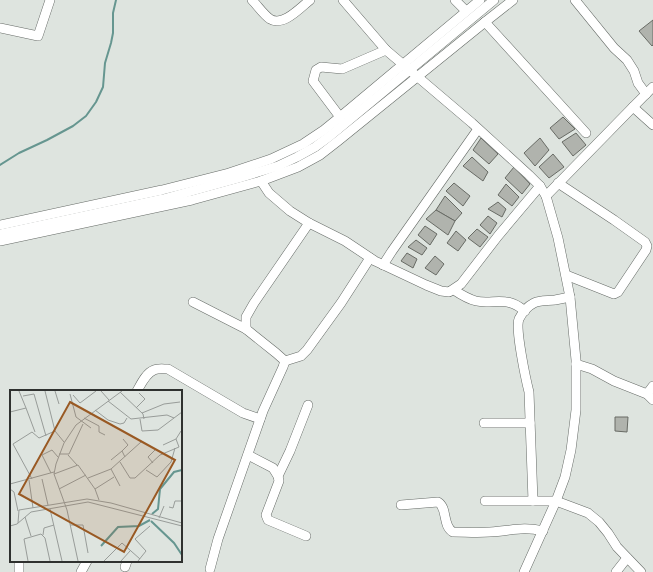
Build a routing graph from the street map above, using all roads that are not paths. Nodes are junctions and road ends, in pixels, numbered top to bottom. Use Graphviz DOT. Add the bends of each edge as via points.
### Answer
graph roads {
  1 [pos="50,0"];
  2 [pos="252,0"];
  3 [pos="310,0"];
  4 [pos="343,0"];
  5 [pos="455,0"];
  6 [pos="480,0"];
  7 [pos="494,0"];
  8 [pos="513,0"];
  9 [pos="575,0"];
  10 [pos="466,11"];
  11 [pos="485,22"];
  12 [pos="0,28"];
  13 [pos="386,50"];
  14 [pos="406,67"];
  15 [pos="418,76"];
  16 [pos="650,90"];
  17 [pos="633,107"];
  18 [pos="340,117"];
  19 [pos="653,125"];
  20 [pos="478,129"];
  21 [pos="586,133"];
  22 [pos="261,181"];
  23 [pos="558,183"];
  24 [pos="540,186"];
  25 [pos="546,196"];
  26 [pos="309,223"];
  27 [pos="0,225"];
  28 [pos="0,234"];
  29 [pos="0,241"];
  30 [pos="370,258"];
  31 [pos="383,265"];
  32 [pos="566,275"];
  33 [pos="454,290"];
  34 [pos="570,297"];
  35 [pos="194,302"];
  36 [pos="525,311"];
  37 [pos="246,329"];
  38 [pos="284,361"];
  39 [pos="576,364"];
  40 [pos="653,386"];
  41 [pos="138,390"];
  42 [pos="650,397"];
  43 [pos="308,405"];
  44 [pos="260,419"];
  45 [pos="484,423"];
  46 [pos="530,423"];
  47 [pos="248,455"];
  48 [pos="278,476"];
  49 [pos="485,501"];
  50 [pos="533,501"];
  51 [pos="556,501"];
  52 [pos="401,506"];
  53 [pos="543,531"];
  54 [pos="306,536"];
  55 [pos="627,558"];
  56 [pos="86,562"];
  57 [pos="210,569"];
  58 [pos="81,572"];
  59 [pos="524,572"];
  60 [pos="616,572"];
  61 [pos="641,572"];
  1 -- 12 [label="street" via="38,36"];
  2 -- 3 [label="street" via="270,19 281,21"];
  4 -- 13 [label="street"];
  5 -- 10 [label="street"];
  6 -- 10 [label="street"];
  7 -- 14 [label="street"];
  8 -- 11 [label="street"];
  9 -- 16 [label="street" via="627,60 638,83"];
  10 -- 14 [label="street"];
  11 -- 15 [label="street"];
  11 -- 21 [label="street"];
  13 -- 14 [label="street"];
  13 -- 18 [label="street" via="342,69 321,67 316,70 313,81"];
  14 -- 15 [label="street"];
  14 -- 18 [label="street"];
  14 -- 28 [label="street" via="389,88 330,136 297,158 278,166 163,199"];
  15 -- 20 [label="street"];
  15 -- 22 [label="street" via="320,155 298,167"];
  16 -- 17 [label="street"];
  17 -- 19 [label="street"];
  17 -- 23 [label="street"];
  18 -- 27 [label="street" via="303,144 271,159 229,173"];
  20 -- 24 [label="street"];
  20 -- 31 [label="street"];
  22 -- 26 [label="street" via="269,193"];
  22 -- 29 [label="street" via="192,200"];
  23 -- 25 [label="street"];
  23 -- 32 [label="street" via="614,220 647,246 618,292 614,294"];
  24 -- 25 [label="street"];
  24 -- 33 [label="street"];
  25 -- 32 [label="street"];
  26 -- 30 [label="street" via="345,241"];
  26 -- 37 [label="street" via="254,303 246,317"];
  30 -- 31 [label="street"];
  30 -- 38 [label="street" via="308,350 301,356"];
  31 -- 33 [label="street" via="441,291"];
  32 -- 34 [label="street"];
  33 -- 36 [label="street" via="476,301 513,303"];
  34 -- 36 [label="street" via="541,301"];
  34 -- 39 [label="street"];
  35 -- 37 [label="street"];
  36 -- 46 [label="street" via="519,320 519,334 529,392"];
  37 -- 38 [label="street"];
  38 -- 44 [label="street"];
  39 -- 42 [label="street"];
  39 -- 51 [label="street" via="576,410 571,450"];
  40 -- 42 [label="street"];
  41 -- 44 [label="street" via="143,380 155,369 168,369 243,414"];
  43 -- 48 [label="street"];
  44 -- 47 [label="street"];
  45 -- 46 [label="street"];
  46 -- 50 [label="street"];
  47 -- 48 [label="street" via="273,468"];
  47 -- 57 [label="street"];
  48 -- 54 [label="street" via="279,481 266,517"];
  49 -- 50 [label="street"];
  50 -- 51 [label="street"];
  51 -- 53 [label="street"];
  51 -- 55 [label="street" via="588,513 599,522"];
  52 -- 53 [label="street" via="438,502 443,507 449,530 453,532 491,532 518,528"];
  53 -- 59 [label="street"];
  55 -- 60 [label="street"];
  55 -- 61 [label="street"];
  56 -- 58 [label="street"];
}
